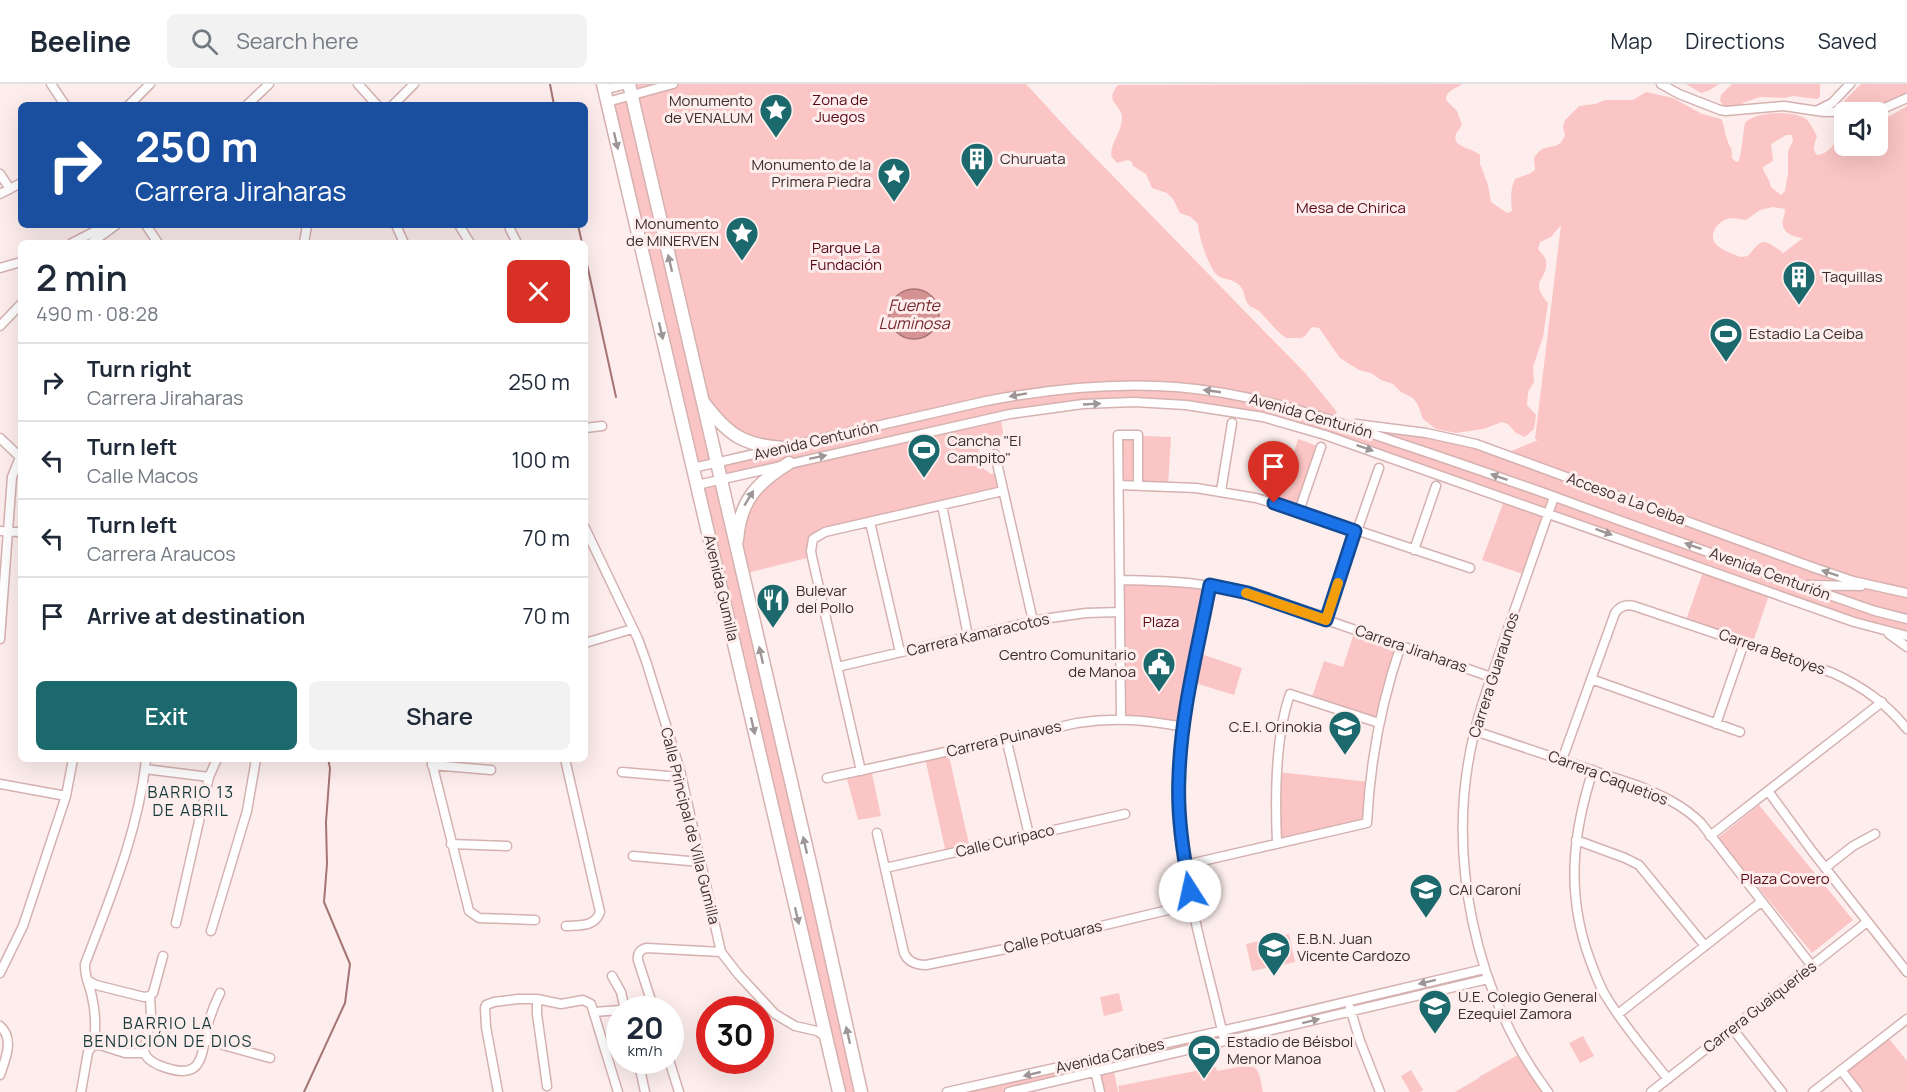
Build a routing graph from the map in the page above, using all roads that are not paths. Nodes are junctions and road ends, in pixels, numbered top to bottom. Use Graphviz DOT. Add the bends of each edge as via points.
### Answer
graph roads {
  1 [pos="51,84"];
  2 [pos="150,84"];
  3 [pos="270,84"];
  4 [pos="358,84"];
  5 [pos="414,84"];
  6 [pos="673,84"];
  7 [pos="1661,84"];
  8 [pos="1850,84"];
  9 [pos="629,88"];
  10 [pos="605,92"];
  11 [pos="1907,98"];
  12 [pos="63,102"];
  13 [pos="132,102"];
  14 [pos="250,102"];
  15 [pos="374,102"];
  16 [pos="396,102"];
  17 [pos="1818,110"];
  18 [pos="0,174"];
  19 [pos="18,185"];
  20 [pos="10,189"];
  21 [pos="0,194"];
  22 [pos="101,228"];
  23 [pos="112,228"];
  24 [pos="510,229"];
  25 [pos="78,240"];
  26 [pos="95,240"];
  27 [pos="516,240"];
  28 [pos="18,263"];
  29 [pos="0,268"];
  30 [pos="18,307"];
  31 [pos="0,326"];
  32 [pos="702,400"];
  33 [pos="1232,423"];
  34 [pos="1341,423"];
  35 [pos="602,426"];
  36 [pos="588,428"];
  37 [pos="0,438"];
  38 [pos="1321,447"];
  39 [pos="785,448"];
  40 [pos="995,454"];
  41 [pos="18,456"];
  42 [pos="18,463"];
  43 [pos="716,463"];
  44 [pos="789,463"];
  45 [pos="693,468"];
  46 [pos="1379,468"];
  47 [pos="720,480"];
  48 [pos="697,485"];
  49 [pos="1119,485"];
  50 [pos="1138,485"];
  51 [pos="1436,486"];
  52 [pos="1003,491"];
  53 [pos="1221,491"];
  54 [pos="1554,497"];
  55 [pos="942,506"];
  56 [pos="1299,511"];
  57 [pos="1549,513"];
  58 [pos="870,522"];
  59 [pos="1356,531"];
  60 [pos="4,532"];
  61 [pos="588,534"];
  62 [pos="737,550"];
  63 [pos="1414,550"];
  64 [pos="1470,568"];
  65 [pos="1120,580"];
  66 [pos="1800,584"];
  67 [pos="1210,585"];
  68 [pos="1873,586"];
  69 [pos="1907,593"];
  70 [pos="1120,612"];
  71 [pos="1907,619"];
  72 [pos="1326,620"];
  73 [pos="1033,621"];
  74 [pos="632,629"];
  75 [pos="1883,631"];
  76 [pos="968,636"];
  77 [pos="1907,636"];
  78 [pos="0,639"];
  79 [pos="588,642"];
  80 [pos="1744,643"];
  81 [pos="1401,645"];
  82 [pos="1907,647"];
  83 [pos="900,652"];
  84 [pos="837,667"];
  85 [pos="1491,677"];
  86 [pos="1591,679"];
  87 [pos="1882,702"];
  88 [pos="1121,719"];
  89 [pos="1378,723"];
  90 [pos="1716,724"];
  91 [pos="1184,727"];
  92 [pos="1907,729"];
  93 [pos="1475,730"];
  94 [pos="1740,732"];
  95 [pos="1006,738"];
  96 [pos="1562,760"];
  97 [pos="72,762"];
  98 [pos="146,762"];
  99 [pos="216,762"];
  100 [pos="256,762"];
  101 [pos="431,762"];
  102 [pos="566,762"];
  103 [pos="145,769"];
  104 [pos="491,770"];
  105 [pos="1593,770"];
  106 [pos="861,771"];
  107 [pos="622,772"];
  108 [pos="681,776"];
  109 [pos="209,777"];
  110 [pos="827,778"];
  111 [pos="0,784"];
  112 [pos="1768,791"];
  113 [pos="66,796"];
  114 [pos="1125,814"];
  115 [pos="877,833"];
  116 [pos="1875,834"];
  117 [pos="1029,835"];
  118 [pos="1710,836"];
  119 [pos="1576,840"];
  120 [pos="1277,843"];
  121 [pos="451,844"];
  122 [pos="507,846"];
  123 [pos="633,856"];
  124 [pos="700,862"];
  125 [pos="1185,865"];
  126 [pos="885,868"];
  127 [pos="1825,868"];
  128 [pos="1761,902"];
  129 [pos="1192,904"];
  130 [pos="535,920"];
  131 [pos="176,922"];
  132 [pos="1867,922"];
  133 [pos="566,926"];
  134 [pos="211,931"];
  135 [pos="1705,946"];
  136 [pos="721,952"];
  137 [pos="163,956"];
  138 [pos="1812,966"];
  139 [pos="1484,969"];
  140 [pos="1907,972"];
  141 [pos="0,973"];
  142 [pos="612,976"];
  143 [pos="1488,979"];
  144 [pos="87,980"];
  145 [pos="220,993"];
  146 [pos="150,996"];
  147 [pos="622,996"];
  148 [pos="650,996"];
  149 [pos="537,999"];
  150 [pos="1349,1001"];
  151 [pos="606,1011"];
  152 [pos="820,1011"];
  153 [pos="1351,1011"];
  154 [pos="594,1012"];
  155 [pos="1618,1014"];
  156 [pos="1907,1018"];
  157 [pos="0,1026"];
  158 [pos="804,1028"];
  159 [pos="1732,1028"];
  160 [pos="1222,1031"];
  161 [pos="826,1037"];
  162 [pos="205,1040"];
  163 [pos="1224,1041"];
  164 [pos="94,1045"];
  165 [pos="144,1053"];
  166 [pos="270,1058"];
  167 [pos="1093,1060"];
  168 [pos="1841,1070"];
  169 [pos="1095,1071"];
  170 [pos="641,1074"];
  171 [pos="674,1074"];
  172 [pos="0,1075"];
  173 [pos="1668,1079"];
  174 [pos="547,1086"];
  175 [pos="81,1092"];
  176 [pos="498,1092"];
  177 [pos="618,1092"];
  178 [pos="645,1092"];
  179 [pos="680,1092"];
  180 [pos="839,1092"];
  181 [pos="861,1092"];
  182 [pos="946,1092"];
  183 [pos="1009,1092"];
  184 [pos="1100,1092"];
  185 [pos="1380,1092"];
  186 [pos="1548,1092"];
  187 [pos="1652,1092"];
  188 [pos="1782,1092"];
  189 [pos="1814,1092"];
  190 [pos="1858,1092"];
  1 -- 12 [label="street"];
  2 -- 13 [label="street"];
  3 -- 14 [label="street"];
  4 -- 15 [label="street"];
  5 -- 16 [label="street"];
  6 -- 9 [label="street"];
  7 -- 17 [label="street" via="1720,110 1784,106"];
  8 -- 17 [label="street" via="1832,103"];
  9 -- 10 [label="street"];
  32 -- 9 [label="main road, Avenida Gumilla, one-way"];
  10 -- 45 [label="main road, Avenida Gumilla, one-way"];
  11 -- 17 [label="street" via="1874,111"];
  18 -- 20 [label="street"];
  19 -- 20 [label="street"];
  20 -- 21 [label="street"];
  22 -- 25 [label="street"];
  23 -- 26 [label="street"];
  24 -- 27 [label="street"];
  28 -- 29 [label="street"];
  30 -- 31 [label="street"];
  32 -- 39 [label="main road" via="736,437 761,446"];
  32 -- 43 [label="main road, Avenida Gumilla"];
  33 -- 53 [label="street"];
  34 -- 39 [label="street, Avenida Centurión, one-way" via="1244,396 1176,387 1118,385 1065,388 986,401"];
  54 -- 34 [label="street, Avenida Centurión, one-way"];
  68 -- 34 [label="street, Acceso a La Ceiba, one-way" via="1476,444"];
  35 -- 36 [label="street"];
  37 -- 41 [label="street"];
  38 -- 56 [label="street"];
  39 -- 43 [label="street, Avenida Centurión"];
  40 -- 52 [label="street"];
  42 -- 60 [label="street" via="12,477"];
  43 -- 45 [label="street, Avenida Centurión"];
  43 -- 47 [label="main road, Avenida Gumilla"];
  44 -- 47 [label="street, Avenida Centurión"];
  44 -- 57 [label="street, Avenida Centurión, one-way" via="1030,410 1083,404 1157,403 1239,412 1288,423"];
  62 -- 44 [label="main road, one-way" via="741,517 750,495"];
  45 -- 48 [label="main road, Avenida Gumilla"];
  46 -- 59 [label="street"];
  47 -- 48 [label="street, Avenida Centurión"];
  47 -- 62 [label="main road, Avenida Gumilla"];
  48 -- 152 [label="main road, Avenida Gumilla, one-way"];
  49 -- 50 [label="street"];
  49 -- 50 [label="street" via="1118,435 1138,435"];
  49 -- 65 [label="street"];
  50 -- 53 [label="street"];
  51 -- 63 [label="street"];
  52 -- 55 [label="street"];
  52 -- 73 [label="street"];
  53 -- 56 [label="street"];
  54 -- 57 [label="street, Carrera Guaraunos"];
  66 -- 54 [label="street, Avenida Centurión, one-way"];
  55 -- 58 [label="street"];
  55 -- 76 [label="street"];
  56 -- 59 [label="street"];
  57 -- 75 [label="street, Avenida Centurión, one-way"];
  57 -- 85 [label="street, Carrera Guaraunos"];
  58 -- 83 [label="street"];
  58 -- 84 [label="street" via="825,532 813,539 812,557"];
  59 -- 63 [label="street"];
  59 -- 72 [label="street"];
  60 -- 78 [label="street"];
  61 -- 74 [label="street, Calle Principal de Villa Gumilla"];
  181 -- 62 [label="main road, Avenida Gumilla, one-way"];
  63 -- 64 [label="street"];
  65 -- 67 [label="street, Carrera Jiraharas"];
  65 -- 70 [label="street"];
  66 -- 68 [label="street"];
  66 -- 71 [label="street, Avenida Centurión"];
  67 -- 72 [label="street, Carrera Jiraharas"];
  67 -- 91 [label="street"];
  68 -- 69 [label="street, Acceso a La Ceiba"];
  70 -- 73 [label="street, Carrera Kamaracotos"];
  70 -- 88 [label="street"];
  72 -- 81 [label="street, Carrera Jiraharas"];
  73 -- 76 [label="street, Carrera Kamaracotos"];
  74 -- 79 [label="street"];
  74 -- 108 [label="street, Calle Principal de Villa Gumilla"];
  75 -- 77 [label="street, Avenida Centurión"];
  75 -- 82 [label="street"];
  76 -- 83 [label="street, Carrera Kamaracotos"];
  80 -- 86 [label="street, Carrera Betoyes" via="1634,606 1622,606 1615,613"];
  80 -- 87 [label="street, Carrera Betoyes" via="1833,673"];
  80 -- 90 [label="street"];
  81 -- 85 [label="street, Carrera Jiraharas"];
  81 -- 89 [label="street"];
  83 -- 84 [label="street, Carrera Kamaracotos"];
  84 -- 106 [label="street"];
  85 -- 93 [label="street, Carrera Guaraunos"];
  86 -- 90 [label="street"];
  86 -- 96 [label="street"];
  87 -- 92 [label="street, Carrera Betoyes"];
  87 -- 112 [label="street"];
  88 -- 91 [label="street, Carrera Puinaves"];
  88 -- 95 [label="street, Carrera Puinaves" via="1077,723"];
  89 -- 120 [label="street" via="1367,822"];
  89 -- 120 [label="street" via="1290,694 1279,761"];
  90 -- 94 [label="street"];
  91 -- 125 [label="street" via="1179,792"];
  93 -- 96 [label="street, Carrera Caquetios"];
  93 -- 139 [label="street, Carrera Guaraunos" via="1468,761 1464,855"];
  95 -- 106 [label="street, Carrera Puinaves"];
  95 -- 117 [label="street"];
  96 -- 105 [label="street, Carrera Caquetios"];
  97 -- 113 [label="street"];
  98 -- 103 [label="street"];
  99 -- 109 [label="street"];
  100 -- 134 [label="street" via="248,811"];
  101 -- 104 [label="street"];
  101 -- 121 [label="street"];
  102 -- 133 [label="street" via="600,912 593,922"];
  103 -- 109 [label="street"];
  103 -- 144 [label="street" via="120,869 85,964"];
  105 -- 118 [label="street, Carrera Caquetios" via="1675,803 1695,817"];
  105 -- 119 [label="street"];
  106 -- 110 [label="street, Carrera Puinaves"];
  107 -- 108 [label="street"];
  108 -- 124 [label="street, Calle Principal de Villa Gumilla"];
  109 -- 131 [label="street"];
  111 -- 113 [label="street"];
  112 -- 118 [label="street"];
  112 -- 127 [label="street"];
  113 -- 141 [label="street" via="23,926"];
  114 -- 117 [label="street, Calle Curipaco"];
  115 -- 126 [label="street"];
  116 -- 127 [label="street"];
  117 -- 126 [label="street, Calle Curipaco"];
  118 -- 128 [label="street, Carrera Caquetios"];
  119 -- 135 [label="street" via="1639,865"];
  119 -- 155 [label="street" via="1575,906 1580,931 1598,982"];
  120 -- 125 [label="street"];
  121 -- 122 [label="street"];
  121 -- 130 [label="street" via="472,914 479,918"];
  123 -- 124 [label="street"];
  124 -- 136 [label="street, Calle Principal de Villa Gumilla"];
  125 -- 129 [label="street"];
  126 -- 129 [label="street, Calle Potuaras" via="904,953 921,965"];
  127 -- 132 [label="street"];
  128 -- 135 [label="street"];
  128 -- 138 [label="street, Carrera Caquetios"];
  129 -- 160 [label="street"];
  132 -- 138 [label="street, Carrera Guaiqueríes"];
  132 -- 140 [label="street"];
  135 -- 155 [label="street"];
  136 -- 148 [label="street" via="642,950 638,960"];
  136 -- 158 [label="street, Calle Principal de Villa Gumilla" via="776,1014"];
  137 -- 146 [label="street"];
  138 -- 159 [label="street, Carrera Guaiqueríes"];
  139 -- 143 [label="street, Carrera Guaraunos"];
  139 -- 150 [label="street, Avenida Caribes, one-way"];
  142 -- 147 [label="street"];
  143 -- 153 [label="street, Avenida Caribes"];
  143 -- 186 [label="street, Carrera Guaraunos" via="1509,1030"];
  144 -- 146 [label="street"];
  144 -- 164 [label="street" via="96,1020"];
  145 -- 162 [label="street"];
  146 -- 165 [label="street"];
  149 -- 154 [label="street" via="561,1004 586,1000"];
  149 -- 174 [label="street"];
  149 -- 176 [label="street" via="486,1005 486,1027"];
  150 -- 153 [label="street"];
  150 -- 160 [label="street, Avenida Caribes"];
  151 -- 154 [label="street"];
  152 -- 158 [label="street" via="814,1024"];
  152 -- 161 [label="main road, Avenida Gumilla"];
  163 -- 153 [label="street, Avenida Caribes, one-way"];
  153 -- 185 [label="street"];
  154 -- 177 [label="street"];
  155 -- 173 [label="street"];
  156 -- 168 [label="street"];
  157 -- 172 [label="street" via="8,1048"];
  158 -- 161 [label="street, Calle Principal de Villa Gumilla"];
  159 -- 173 [label="street, Carrera Guaiqueríes"];
  159 -- 188 [label="street"];
  160 -- 163 [label="street"];
  160 -- 167 [label="street, Avenida Caribes"];
  161 -- 180 [label="main road, Avenida Gumilla"];
  162 -- 165 [label="street" via="200,1062 189,1069 163,1066"];
  162 -- 166 [label="street"];
  163 -- 169 [label="street, Avenida Caribes"];
  164 -- 165 [label="street"];
  164 -- 175 [label="street" via="88,1052"];
  167 -- 169 [label="street"];
  167 -- 182 [label="street, Avenida Caribes, one-way"];
  168 -- 189 [label="street"];
  168 -- 190 [label="street"];
  169 -- 183 [label="street, Avenida Caribes"];
  169 -- 184 [label="street"];
  170 -- 178 [label="street"];
  171 -- 179 [label="street"];
  173 -- 187 [label="street, Carrera Guaiqueríes"];
}
